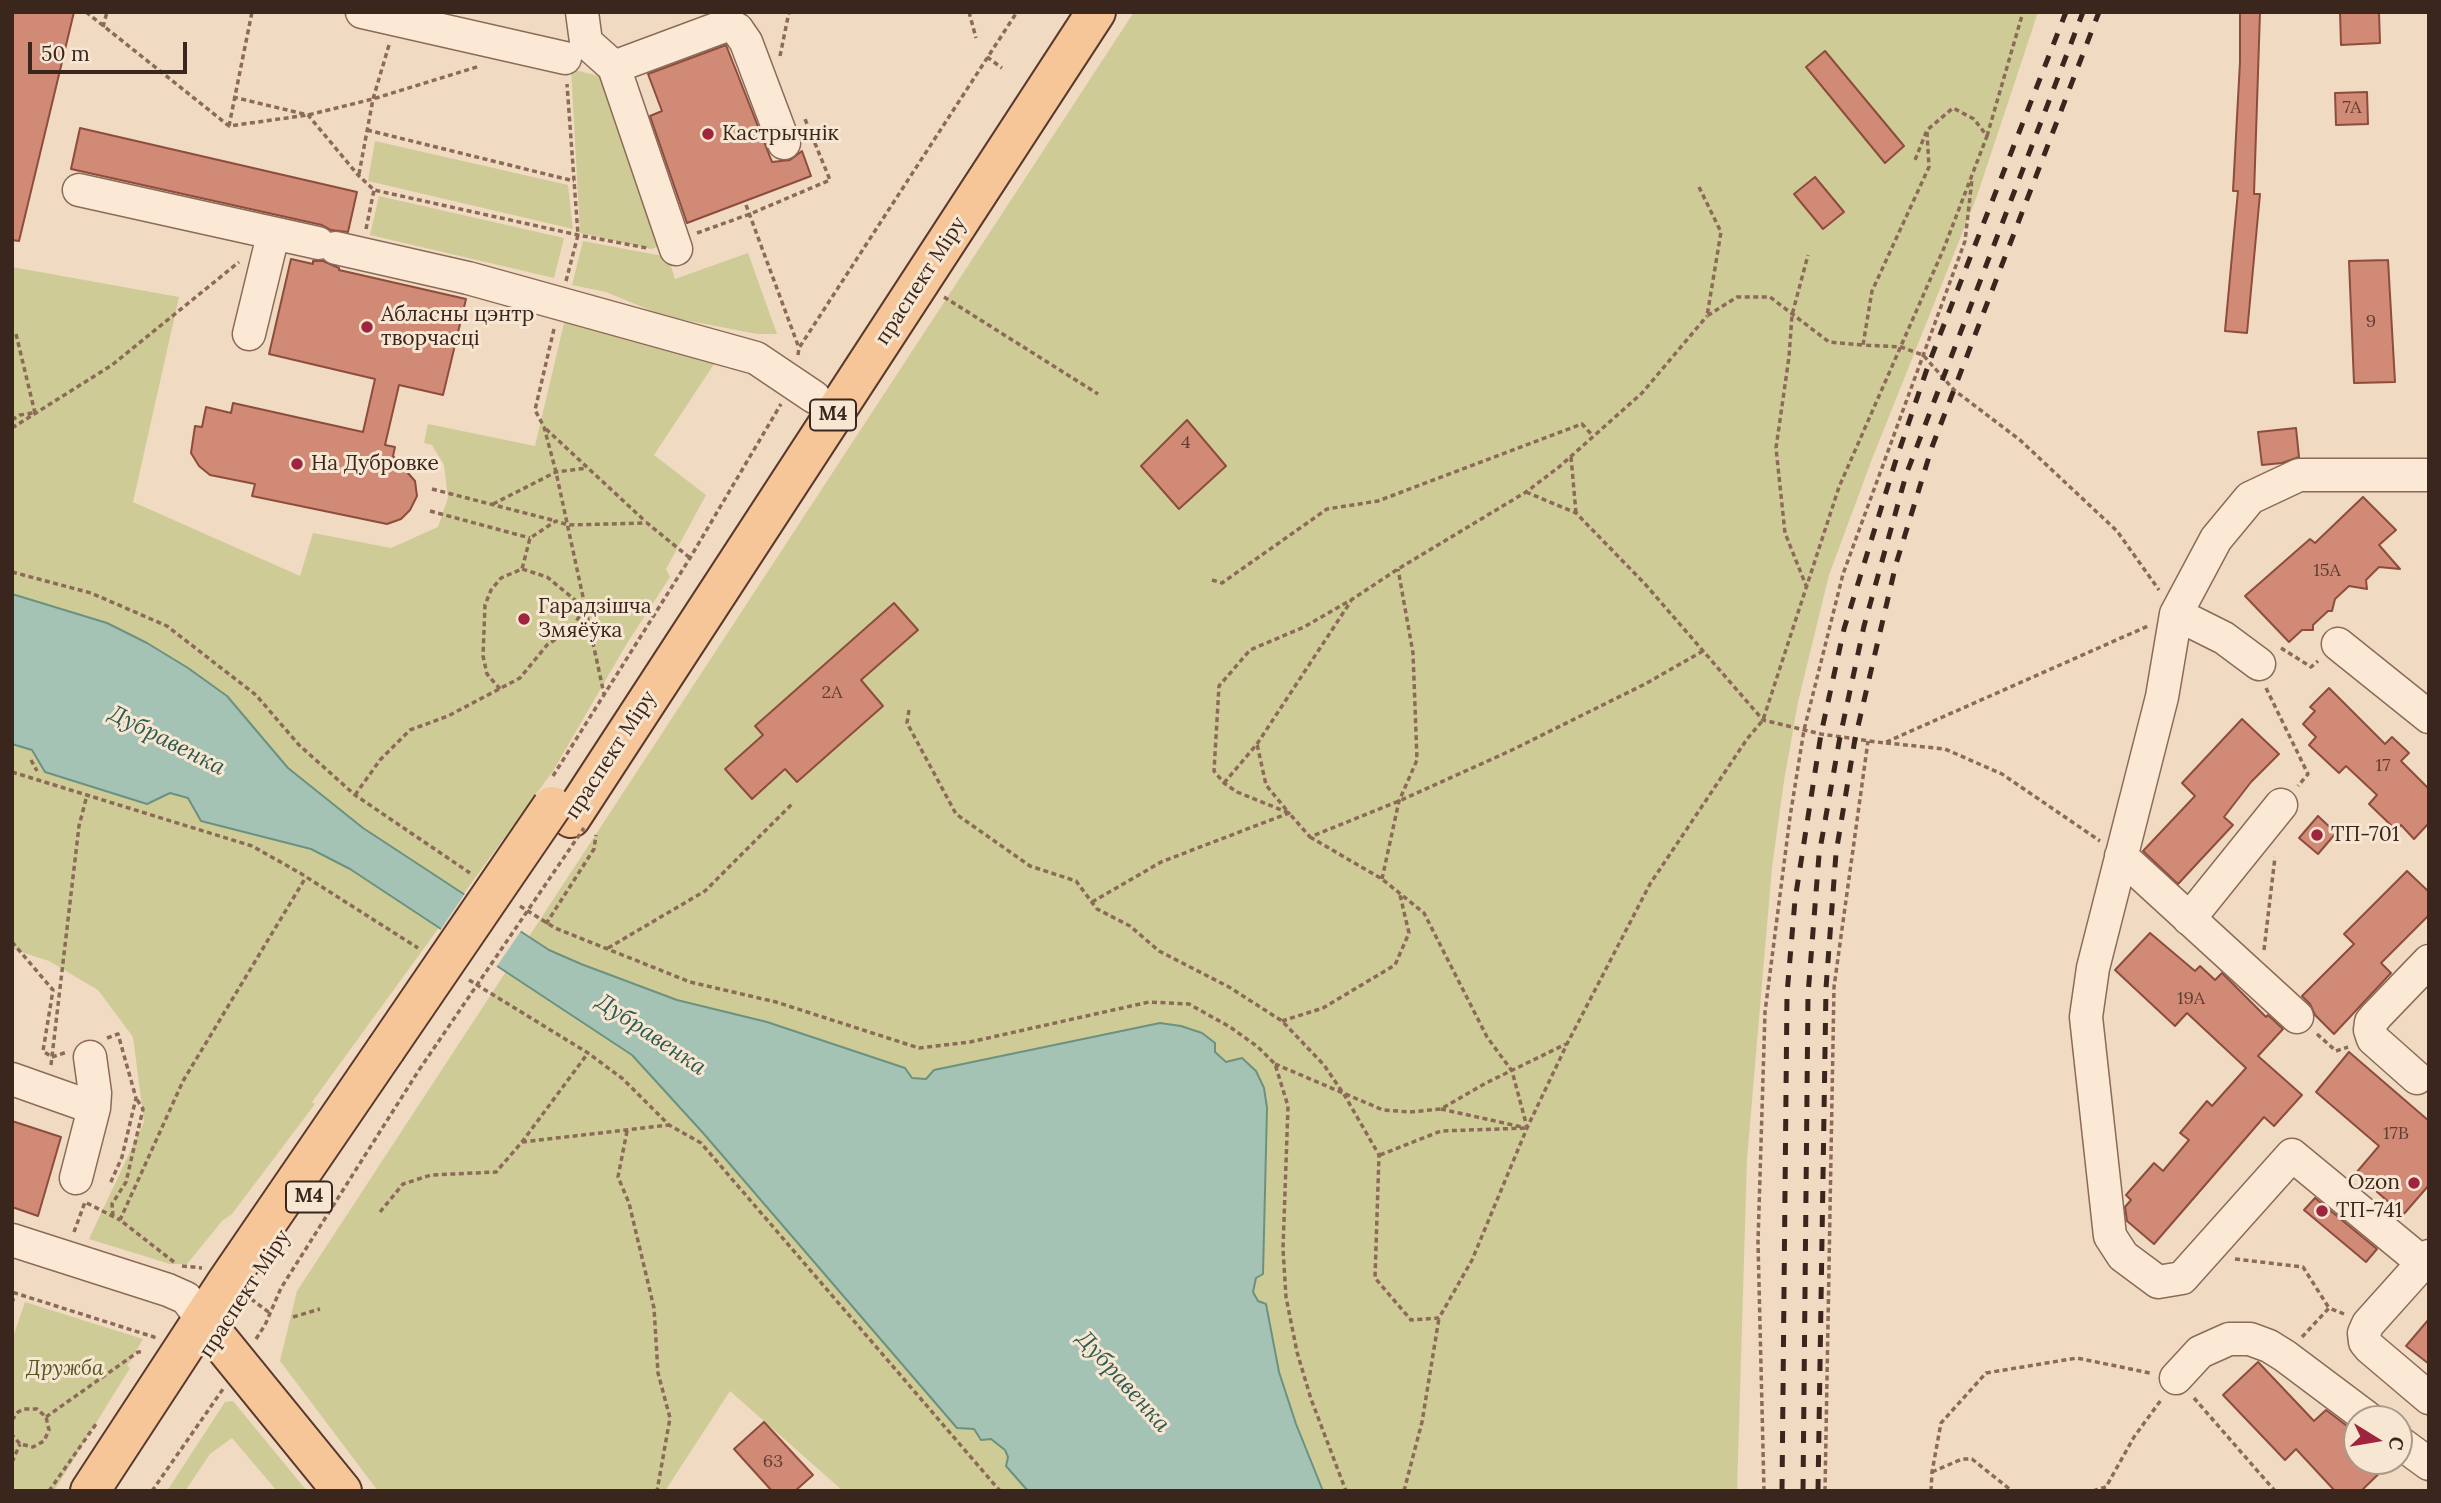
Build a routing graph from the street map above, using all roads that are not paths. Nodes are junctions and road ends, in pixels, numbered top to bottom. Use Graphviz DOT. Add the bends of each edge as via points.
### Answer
graph roads {
  1 [pos="362,12"];
  2 [pos="582,12"];
  3 [pos="1069,12"];
  4 [pos="1096,12"];
  5 [pos="565,58"];
  6 [pos="614,67"];
  7 [pos="784,143"];
  8 [pos="79,190"];
  9 [pos="273,235"];
  10 [pos="676,249"];
  11 [pos="249,334"];
  12 [pos="814,397"];
  13 [pos="2429,475"];
  14 [pos="2176,614"];
  15 [pos="2338,644"];
  16 [pos="2259,664"];
  17 [pos="2429,717"];
  18 [pos="2281,806"];
  19 [pos="569,817"];
  20 [pos="2121,856"];
  21 [pos="2189,919"];
  22 [pos="2429,961"];
  23 [pos="2297,1017"];
  24 [pos="90,1057"];
  25 [pos="2417,1078"];
  26 [pos="12,1079"];
  27 [pos="94,1108"];
  28 [pos="76,1178"];
  29 [pos="12,1240"];
  30 [pos="2426,1259"];
  31 [pos="220,1340"];
  32 [pos="2176,1378"];
  33 [pos="2429,1398"];
  34 [pos="2350,1405"];
  35 [pos="2413,1452"];
  36 [pos="2429,1464"];
  37 [pos="90,1491"];
  38 [pos="115,1491"];
  39 [pos="342,1491"];
  1 -- 5 [label="street"];
  2 -- 6 [label="street" via="586,43"];
  3 -- 12 [label="main road, праспект Міру / М4"];
  4 -- 19 [label="main road, праспект Міру / М4"];
  6 -- 7 [label="street" via="727,25 737,29"];
  6 -- 10 [label="street"];
  8 -- 9 [label="street"];
  9 -- 11 [label="street"];
  9 -- 12 [label="street" via="468,278 756,358"];
  12 -- 19 [label="main road, праспект Міру / М4"];
  13 -- 14 [label="street" via="2298,475 2265,489 2250,498 2216,539"];
  14 -- 16 [label="street" via="2224,638"];
  14 -- 20 [label="street" via="2162,697"];
  15 -- 17 [label="street"];
  18 -- 21 [label="street"];
  19 -- 31 [label="main road, праспект Міру / М4" via="323,1177"];
  20 -- 21 [label="street"];
  20 -- 30 [label="street" via="2093,968 2086,1017 2110,1236 2123,1256 2158,1282 2182,1278 2291,1155"];
  21 -- 23 [label="street"];
  22 -- 25 [label="street" via="2371,1022 2370,1030 2373,1039"];
  24 -- 27 [label="street"];
  26 -- 27 [label="street"];
  27 -- 28 [label="street"];
  29 -- 31 [label="street" via="186,1298"];
  30 -- 33 [label="street" via="2364,1333 2365,1342"];
  31 -- 37 [label="main road, праспект Міру / М4"];
  31 -- 38 [label="main road, праспект Міру / М4"];
  31 -- 39 [label="main road"];
  32 -- 34 [label="street" via="2200,1352 2228,1339 2250,1339 2285,1356"];
  35 -- 36 [label="street"];
}
